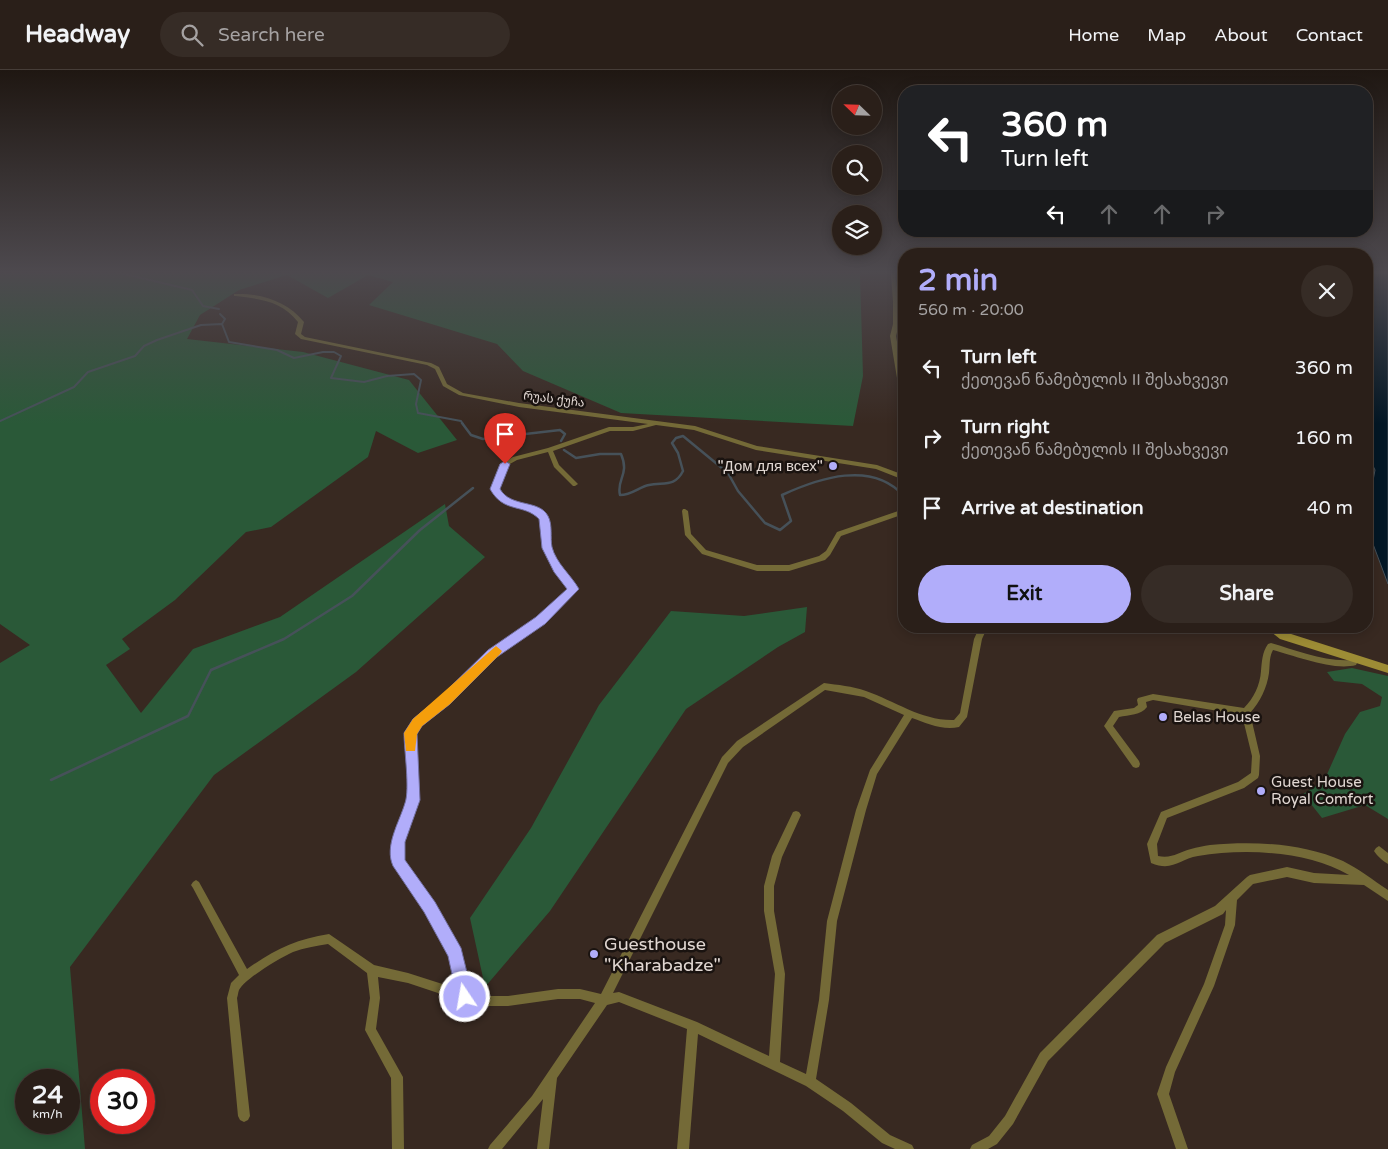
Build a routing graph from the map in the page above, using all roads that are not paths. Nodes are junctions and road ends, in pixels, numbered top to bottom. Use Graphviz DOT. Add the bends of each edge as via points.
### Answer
graph roads {
  1 [pos="301,323"];
  2 [pos="896,323"];
  3 [pos="898,366"];
  4 [pos="654,424"];
  5 [pos="550,450"];
  6 [pos="898,476"];
  7 [pos="575,484"];
  8 [pos="685,511"];
  9 [pos="898,514"];
  10 [pos="981,633"];
  11 [pos="1280,633"];
  12 [pos="1355,659"];
  13 [pos="1388,669"];
  14 [pos="1246,712"];
  15 [pos="910,713"];
  16 [pos="1136,764"];
  17 [pos="796,815"];
  18 [pos="1379,851"];
  19 [pos="1388,859"];
  20 [pos="1364,881"];
  21 [pos="196,885"];
  22 [pos="1388,896"];
  23 [pos="1232,899"];
  24 [pos="372,970"];
  25 [pos="245,976"];
  26 [pos="465,997"];
  27 [pos="604,1000"];
  28 [pos="693,1026"];
  29 [pos="774,1063"];
  30 [pos="552,1076"];
  31 [pos="810,1082"];
  32 [pos="244,1116"];
  33 [pos="398,1149"];
  34 [pos="494,1149"];
  35 [pos="543,1149"];
  36 [pos="683,1149"];
  37 [pos="908,1149"];
  38 [pos="976,1149"];
  39 [pos="1182,1149"];
  1 -- 4 [label="street, რუას ქუჩა" via="298,334 303,338 428,364 437,368 445,385 461,394 519,406"];
  2 -- 3 [label="street" via="893,336"];
  4 -- 5 [label="street" via="603,431"];
  4 -- 6 [label="street, რუას ქუჩა" via="695,428 756,448 877,467"];
  5 -- 7 [label="street" via="556,466"];
  5 -- 26 [label="street" via="505,464 495,489 500,498 537,511 544,518 547,548 574,589 540,620 493,653 445,700 417,722 410,733 413,800 398,842 398,862 456,954"];
  8 -- 9 [label="street" via="688,535 704,552 757,568 789,568 822,558 838,534"];
  10 -- 15 [label="street" via="964,714 956,724 949,726"];
  11 -- 12 [label="main road"];
  12 -- 13 [label="main road"];
  12 -- 14 [label="street" via="1353,662 1332,662 1271,646 1266,652 1265,672 1256,701"];
  14 -- 16 [label="street" via="1153,698 1141,700 1143,707 1117,714 1108,726"];
  14 -- 20 [label="street" via="1256,756 1255,775 1241,785 1164,815 1152,844 1154,860 1168,864 1198,851 1252,847 1285,849 1340,866"];
  15 -- 27 [label="street" via="864,694 824,686 740,744 725,760"];
  15 -- 31 [label="street" via="873,773 861,810 832,921 824,1000"];
  17 -- 29 [label="street" via="777,856 769,886 769,910 780,974"];
  18 -- 19 [label="street"];
  20 -- 22 [label="street"];
  20 -- 23 [label="street" via="1314,878 1287,872 1250,880"];
  21 -- 25 [label="street"];
  23 -- 38 [label="street" via="1219,910 1161,940 1142,958 1044,1058 1009,1120 994,1140"];
  23 -- 39 [label="street" via="1230,925 1209,986 1170,1071 1163,1094"];
  24 -- 25 [label="street" via="329,938 303,942 276,953"];
  24 -- 26 [label="street"];
  24 -- 33 [label="street" via="376,998 370,1030 397,1077"];
  25 -- 32 [label="street" via="235,987 232,998"];
  26 -- 27 [label="street" via="508,1001 580,994"];
  27 -- 28 [label="street" via="619,996"];
  27 -- 30 [label="street"];
  28 -- 29 [label="street"];
  28 -- 36 [label="street"];
  29 -- 31 [label="street"];
  30 -- 34 [label="street"];
  30 -- 35 [label="street"];
  31 -- 37 [label="street" via="886,1139"];
}
